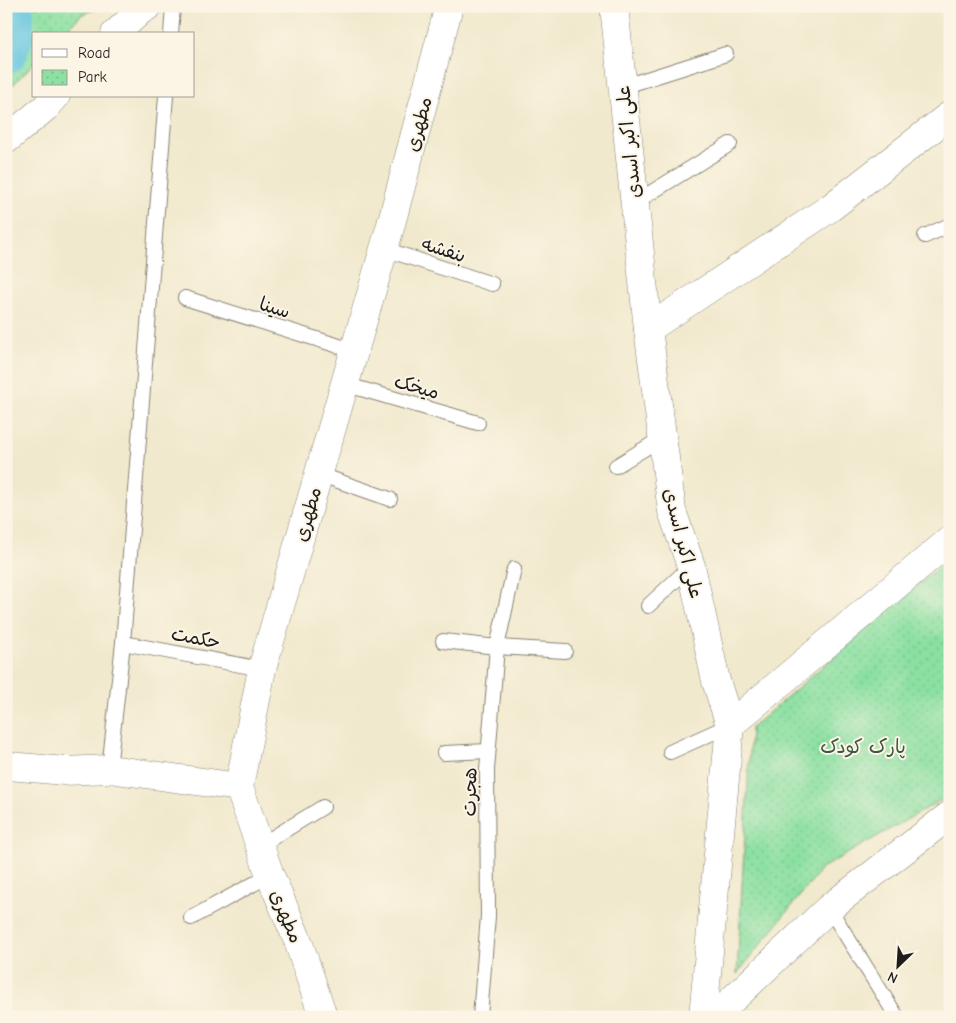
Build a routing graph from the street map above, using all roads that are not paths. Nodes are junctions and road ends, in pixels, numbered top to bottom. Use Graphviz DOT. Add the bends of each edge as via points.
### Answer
graph roads {
  1 [pos="148,6"];
  2 [pos="173,6"];
  3 [pos="449,6"];
  4 [pos="614,6"];
  5 [pos="118,32"];
  6 [pos="171,32"];
  7 [pos="726,54"];
  8 [pos="622,88"];
  9 [pos="54,98"];
  10 [pos="166,98"];
  11 [pos="950,116"];
  12 [pos="6,140"];
  13 [pos="730,144"];
  14 [pos="634,203"];
  15 [pos="950,226"];
  16 [pos="925,236"];
  17 [pos="384,249"];
  18 [pos="492,284"];
  19 [pos="185,298"];
  20 [pos="648,329"];
  21 [pos="355,350"];
  22 [pos="344,384"];
  23 [pos="478,423"];
  24 [pos="662,438"];
  25 [pos="616,466"];
  26 [pos="318,474"];
  27 [pos="390,499"];
  28 [pos="950,540"];
  29 [pos="691,566"];
  30 [pos="514,570"];
  31 [pos="648,606"];
  32 [pos="443,641"];
  33 [pos="123,643"];
  34 [pos="497,647"];
  35 [pos="565,651"];
  36 [pos="262,669"];
  37 [pos="730,725"];
  38 [pos="488,751"];
  39 [pos="670,752"];
  40 [pos="444,753"];
  41 [pos="7,766"];
  42 [pos="108,769"];
  43 [pos="239,787"];
  44 [pos="323,808"];
  45 [pos="950,815"];
  46 [pos="259,846"];
  47 [pos="270,875"];
  48 [pos="829,908"];
  49 [pos="191,918"];
  50 [pos="324,1016"];
  51 [pos="480,1017"];
  52 [pos="703,1017"];
  53 [pos="714,1017"];
  54 [pos="897,1017"];
  1 -- 5 [label="street"];
  2 -- 6 [label="lane"];
  3 -- 17 [label="street, مطهری"];
  4 -- 8 [label="street, علی اکبر اسدی"];
  7 -- 8 [label="lane"];
  8 -- 14 [label="street, علی اکبر اسدی"];
  9 -- 12 [label="street"];
  10 -- 33 [label="lane"];
  11 -- 20 [label="street" via="830,208"];
  13 -- 14 [label="lane"];
  14 -- 20 [label="street, علی اکبر اسدی"];
  15 -- 16 [label="lane"];
  17 -- 18 [label="lane, بنفشه"];
  17 -- 21 [label="street, مطهری"];
  19 -- 21 [label="lane, سینا"];
  20 -- 24 [label="street, علی اکبر اسدی"];
  21 -- 22 [label="street, مطهری"];
  22 -- 23 [label="lane, میخک"];
  22 -- 26 [label="street, مطهری"];
  24 -- 25 [label="lane"];
  24 -- 29 [label="street, علی اکبر اسدی" via="672,511"];
  26 -- 27 [label="lane"];
  26 -- 36 [label="street, مطهری"];
  28 -- 37 [label="street"];
  29 -- 31 [label="lane"];
  29 -- 37 [label="street, علی اکبر اسدی" via="716,681"];
  30 -- 34 [label="lane, هجرت"];
  32 -- 34 [label="lane"];
  33 -- 36 [label="lane, حکمت"];
  33 -- 42 [label="lane"];
  34 -- 35 [label="lane"];
  34 -- 38 [label="lane, هجرت"];
  36 -- 43 [label="street, مطهری"];
  37 -- 39 [label="lane"];
  37 -- 52 [label="street, علی اکبر اسدی"];
  38 -- 40 [label="lane"];
  38 -- 51 [label="lane, هجرت" via="488,916"];
  41 -- 42 [label="street" via="66,771"];
  42 -- 43 [label="street"];
  43 -- 46 [label="street, مطهری"];
  44 -- 46 [label="lane"];
  45 -- 48 [label="street"];
  46 -- 47 [label="street, مطهری"];
  47 -- 49 [label="lane"];
  47 -- 50 [label="street, مطهری" via="298,941"];
  48 -- 53 [label="street"];
  48 -- 54 [label="lane"];
}
